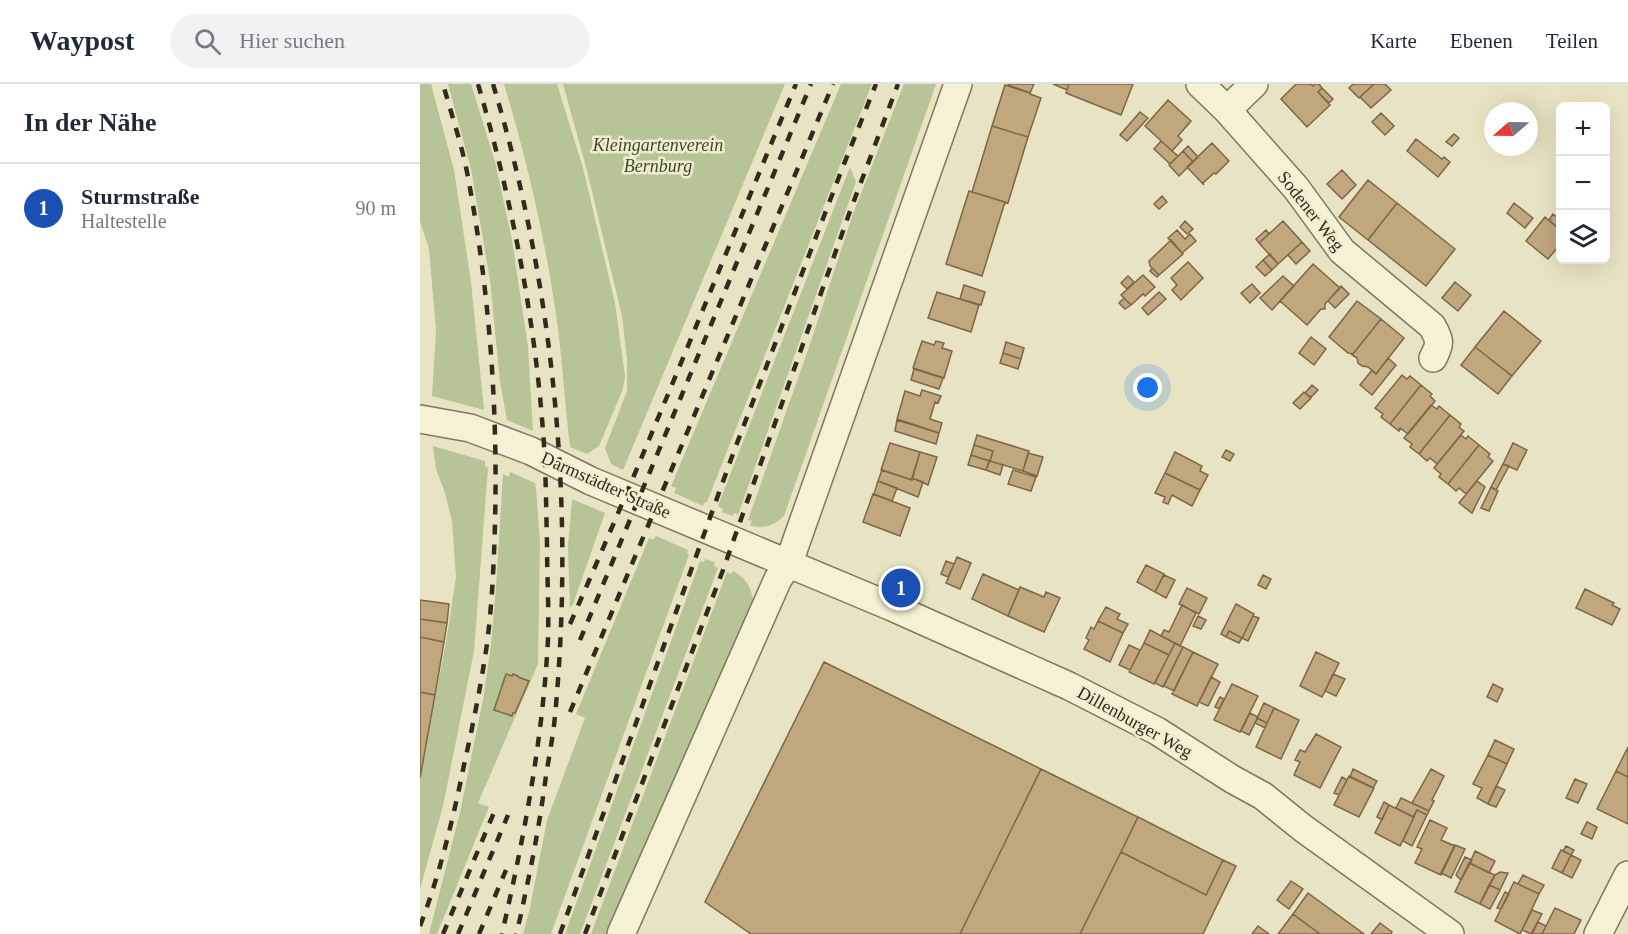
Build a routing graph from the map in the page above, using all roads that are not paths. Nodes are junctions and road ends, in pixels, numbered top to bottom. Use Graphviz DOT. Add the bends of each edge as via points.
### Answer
graph roads {
  1 [pos="958,84"];
  2 [pos="1200,84"];
  3 [pos="1254,84"];
  4 [pos="1227,110"];
  5 [pos="1433,358"];
  6 [pos="420,419"];
  7 [pos="788,565"];
  8 [pos="1628,874"];
  9 [pos="621,934"];
  10 [pos="1450,934"];
  11 [pos="1598,934"];
  1 -- 7 [label="street"];
  2 -- 4 [label="street, Sodener Weg"];
  3 -- 4 [label="street"];
  4 -- 5 [label="street, Sodener Weg" via="1296,188 1342,251 1431,326 1439,347"];
  6 -- 7 [label="street, Darmstädter Straße" via="470,428 520,447"];
  7 -- 9 [label="street" via="778,579"];
  7 -- 10 [label="street, Dillenburger Weg" via="978,644 1157,731 1263,796"];
  8 -- 11 [label="street"];
}
